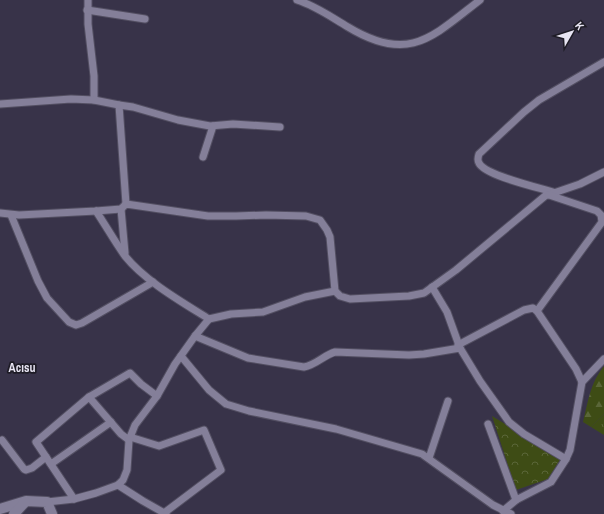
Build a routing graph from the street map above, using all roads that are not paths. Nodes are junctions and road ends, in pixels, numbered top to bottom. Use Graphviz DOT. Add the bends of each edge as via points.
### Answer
graph roads {
  1 [pos="88,0"];
  2 [pos="297,0"];
  3 [pos="480,0"];
  4 [pos="88,10"];
  5 [pos="145,19"];
  6 [pos="604,62"];
  7 [pos="94,100"];
  8 [pos="0,104"];
  9 [pos="119,105"];
  10 [pos="213,126"];
  11 [pos="280,127"];
  12 [pos="204,157"];
  13 [pos="604,172"];
  14 [pos="553,194"];
  15 [pos="123,206"];
  16 [pos="96,211"];
  17 [pos="0,213"];
  18 [pos="11,215"];
  19 [pos="125,255"];
  20 [pos="153,282"];
  21 [pos="432,287"];
  22 [pos="335,291"];
  23 [pos="537,311"];
  24 [pos="209,319"];
  25 [pos="195,336"];
  26 [pos="459,346"];
  27 [pos="181,356"];
  28 [pos="604,359"];
  29 [pos="582,382"];
  30 [pos="157,396"];
  31 [pos="89,397"];
  32 [pos="448,401"];
  33 [pos="111,422"];
  34 [pos="488,424"];
  35 [pos="129,438"];
  36 [pos="2,440"];
  37 [pos="46,457"];
  38 [pos="429,458"];
  39 [pos="566,459"];
  40 [pos="51,464"];
  41 [pos="118,485"];
  42 [pos="74,499"];
  43 [pos="516,500"];
  44 [pos="26,501"];
  45 [pos="47,502"];
  46 [pos="0,509"];
  47 [pos="503,511"];
  48 [pos="165,513"];
  49 [pos="14,514"];
  50 [pos="52,514"];
  51 [pos="510,514"];
  1 -- 4 [label="street"];
  2 -- 3 [label="street" via="317,8 364,36 390,44 404,45 427,39"];
  4 -- 5 [label="street"];
  4 -- 7 [label="street"];
  6 -- 14 [label="street" via="539,100 479,154 477,159 488,171"];
  7 -- 8 [label="street"];
  7 -- 9 [label="street"];
  9 -- 10 [label="street"];
  9 -- 15 [label="street"];
  10 -- 11 [label="street" via="233,124"];
  10 -- 12 [label="street"];
  13 -- 14 [label="street"];
  14 -- 21 [label="street" via="545,196"];
  14 -- 23 [label="street" via="597,211 602,222"];
  15 -- 16 [label="street"];
  15 -- 19 [label="street"];
  15 -- 22 [label="street" via="208,216 287,215 315,218 323,224 330,237"];
  16 -- 18 [label="street"];
  16 -- 19 [label="street"];
  17 -- 18 [label="street"];
  18 -- 20 [label="street" via="43,291 72,324 82,323"];
  19 -- 20 [label="street"];
  20 -- 24 [label="street"];
  21 -- 22 [label="street" via="416,295 368,298 345,298"];
  21 -- 26 [label="street" via="447,312"];
  22 -- 24 [label="street" via="305,297 263,312 231,314"];
  23 -- 26 [label="street" via="533,308 524,310"];
  23 -- 29 [label="street"];
  24 -- 25 [label="street"];
  25 -- 26 [label="street" via="248,358 304,367 336,352 409,355"];
  25 -- 27 [label="street"];
  26 -- 39 [label="street" via="508,422"];
  27 -- 30 [label="street"];
  27 -- 38 [label="street" via="209,390 226,404 353,434 417,452"];
  28 -- 29 [label="street"];
  29 -- 39 [label="street"];
  30 -- 31 [label="street" via="130,373"];
  30 -- 35 [label="street" via="138,420"];
  31 -- 33 [label="street"];
  31 -- 37 [label="street" via="36,442"];
  32 -- 38 [label="street"];
  33 -- 35 [label="street" via="121,434"];
  33 -- 40 [label="street"];
  34 -- 43 [label="street"];
  35 -- 41 [label="street" via="127,470"];
  35 -- 48 [label="street" via="159,446 204,430 221,470"];
  36 -- 37 [label="street" via="26,470"];
  37 -- 40 [label="street"];
  38 -- 47 [label="street"];
  39 -- 43 [label="street" via="551,482"];
  40 -- 42 [label="street"];
  41 -- 42 [label="street"];
  41 -- 48 [label="street"];
  42 -- 45 [label="street"];
  43 -- 47 [label="street"];
  44 -- 45 [label="street"];
  44 -- 46 [label="street"];
  44 -- 49 [label="street"];
  45 -- 50 [label="street"];
  47 -- 51 [label="street"];
}
